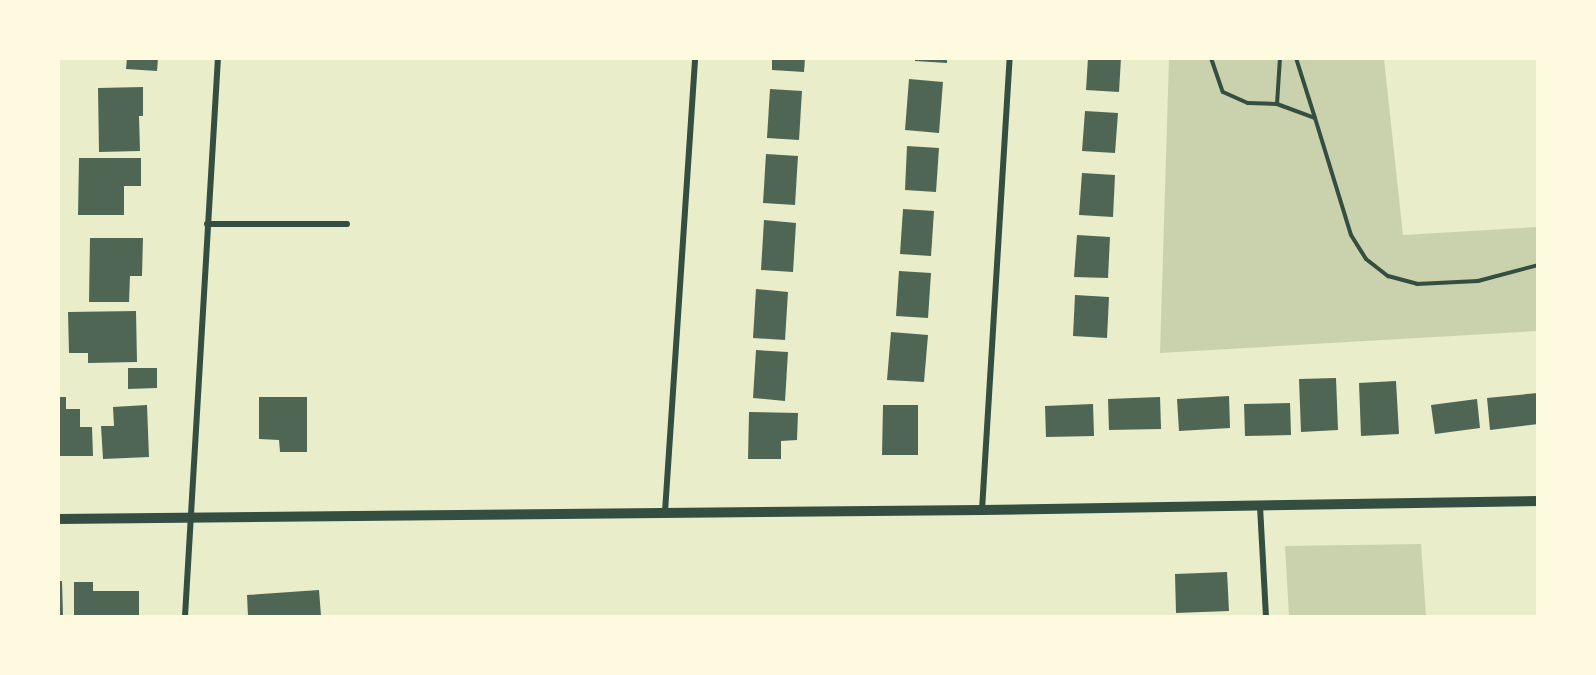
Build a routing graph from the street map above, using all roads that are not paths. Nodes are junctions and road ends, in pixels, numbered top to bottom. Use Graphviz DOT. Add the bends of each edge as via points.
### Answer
graph roads {
  1 [pos="218,58"];
  2 [pos="695,58"];
  3 [pos="1010,58"];
  4 [pos="207,224"];
  5 [pos="347,224"];
  6 [pos="1538,501"];
  7 [pos="1260,506"];
  8 [pos="982,510"];
  9 [pos="665,512"];
  10 [pos="191,517"];
  11 [pos="58,519"];
  12 [pos="185,616"];
  13 [pos="1266,616"];
  1 -- 4 [label="street"];
  2 -- 9 [label="street"];
  3 -- 8 [label="street"];
  4 -- 5 [label="street"];
  4 -- 10 [label="street"];
  6 -- 7 [label="street"];
  7 -- 8 [label="street"];
  7 -- 13 [label="street"];
  8 -- 9 [label="street"];
  9 -- 10 [label="street"];
  10 -- 11 [label="street"];
  10 -- 12 [label="street"];
}
